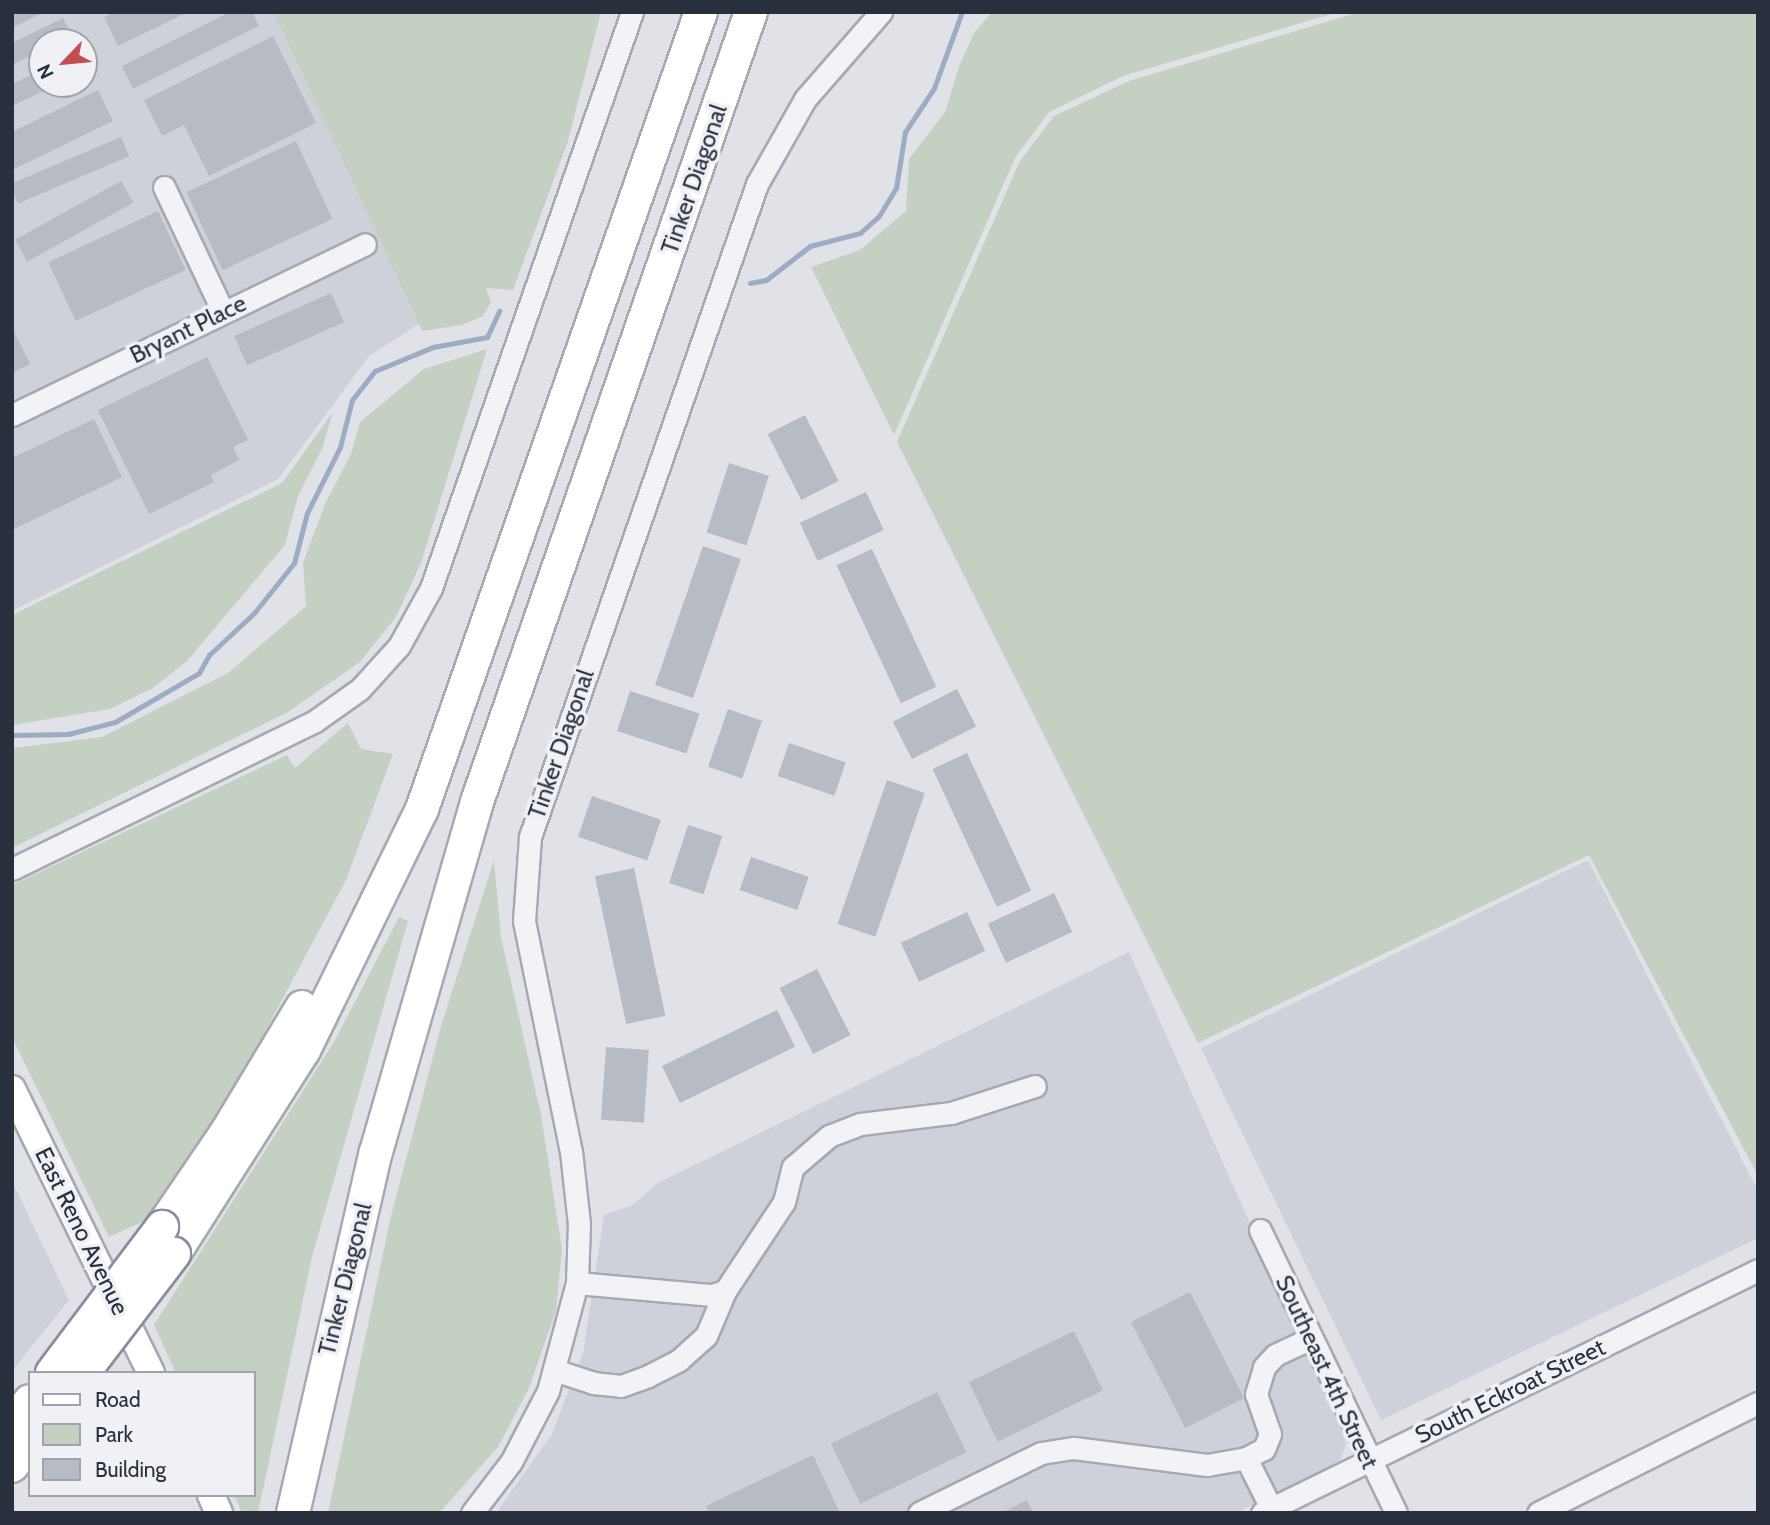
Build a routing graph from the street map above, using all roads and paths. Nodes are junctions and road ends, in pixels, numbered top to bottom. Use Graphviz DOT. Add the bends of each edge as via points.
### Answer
graph roads {
  1 [pos="632,12"];
  2 [pos="685,12"];
  3 [pos="701,12"];
  4 [pos="751,12"];
  5 [pos="761,12"];
  6 [pos="881,12"];
  7 [pos="739,49"];
  8 [pos="164,187"];
  9 [pos="365,244"];
  10 [pos="620,247"];
  11 [pos="223,312"];
  12 [pos="12,415"];
  13 [pos="12,869"];
  14 [pos="1035,1086"];
  15 [pos="12,1089"];
  16 [pos="1260,1230"];
  17 [pos="168,1241"];
  18 [pos="1758,1270"];
  19 [pos="577,1283"];
  20 [pos="725,1291"];
  21 [pos="1311,1338"];
  22 [pos="54,1371"];
  23 [pos="84,1371"];
  24 [pos="150,1371"];
  25 [pos="557,1371"];
  26 [pos="28,1403"];
  27 [pos="1758,1404"];
  28 [pos="12,1423"];
  29 [pos="28,1446"];
  30 [pos="1246,1458"];
  31 [pos="1369,1461"];
  32 [pos="12,1466"];
  33 [pos="212,1497"];
  34 [pos="1267,1511"];
  35 [pos="219,1513"];
  36 [pos="293,1513"];
  37 [pos="472,1513"];
  38 [pos="919,1513"];
  39 [pos="1396,1513"];
  40 [pos="1538,1513"];
  1 -- 13 [label="street" via="436,575 399,646 360,689 315,721"];
  2 -- 10 [label="highway"];
  3 -- 10 [label="highway, Tinker Diagonal"];
  4 -- 7 [label="highway, Tinker Diagonal"];
  5 -- 7 [label="highway"];
  6 -- 19 [label="street, Tinker Diagonal" via="805,99 757,184 530,837 524,921 573,1164 579,1224"];
  7 -- 36 [label="highway, Tinker Diagonal" via="477,802 376,1152"];
  8 -- 11 [label="street"];
  9 -- 11 [label="street, Bryant Place"];
  10 -- 17 [label="highway, Tinker Diagonal" via="422,809 304,1050"];
  11 -- 12 [label="street, Bryant Place"];
  14 -- 20 [label="street" via="951,1113 860,1124 829,1136 793,1167 784,1202"];
  15 -- 24 [label="main road, East Reno Avenue"];
  16 -- 21 [label="street, Southeast 4th Street"];
  17 -- 22 [label="highway, bridge"];
  17 -- 23 [label="highway, Tinker Diagonal, bridge"];
  18 -- 31 [label="street, South Eckroat Street"];
  19 -- 20 [label="street" via="712,1295"];
  19 -- 25 [label="street, Tinker Diagonal"];
  20 -- 25 [label="street" via="706,1336 679,1360 648,1376 621,1386"];
  21 -- 30 [label="street" via="1275,1355 1265,1367 1256,1394 1270,1434 1264,1449"];
  21 -- 31 [label="street, Southeast 4th Street"];
  25 -- 37 [label="street, Tinker Diagonal" via="511,1462"];
  26 -- 28 [label="highway"];
  27 -- 40 [label="street"];
  29 -- 32 [label="highway"];
  30 -- 34 [label="street"];
  30 -- 38 [label="street" via="1207,1465 1074,1447 1041,1453"];
  31 -- 34 [label="street, South Eckroat Street"];
  31 -- 39 [label="street, Southeast 4th Street"];
  33 -- 35 [label="main road"];
}
